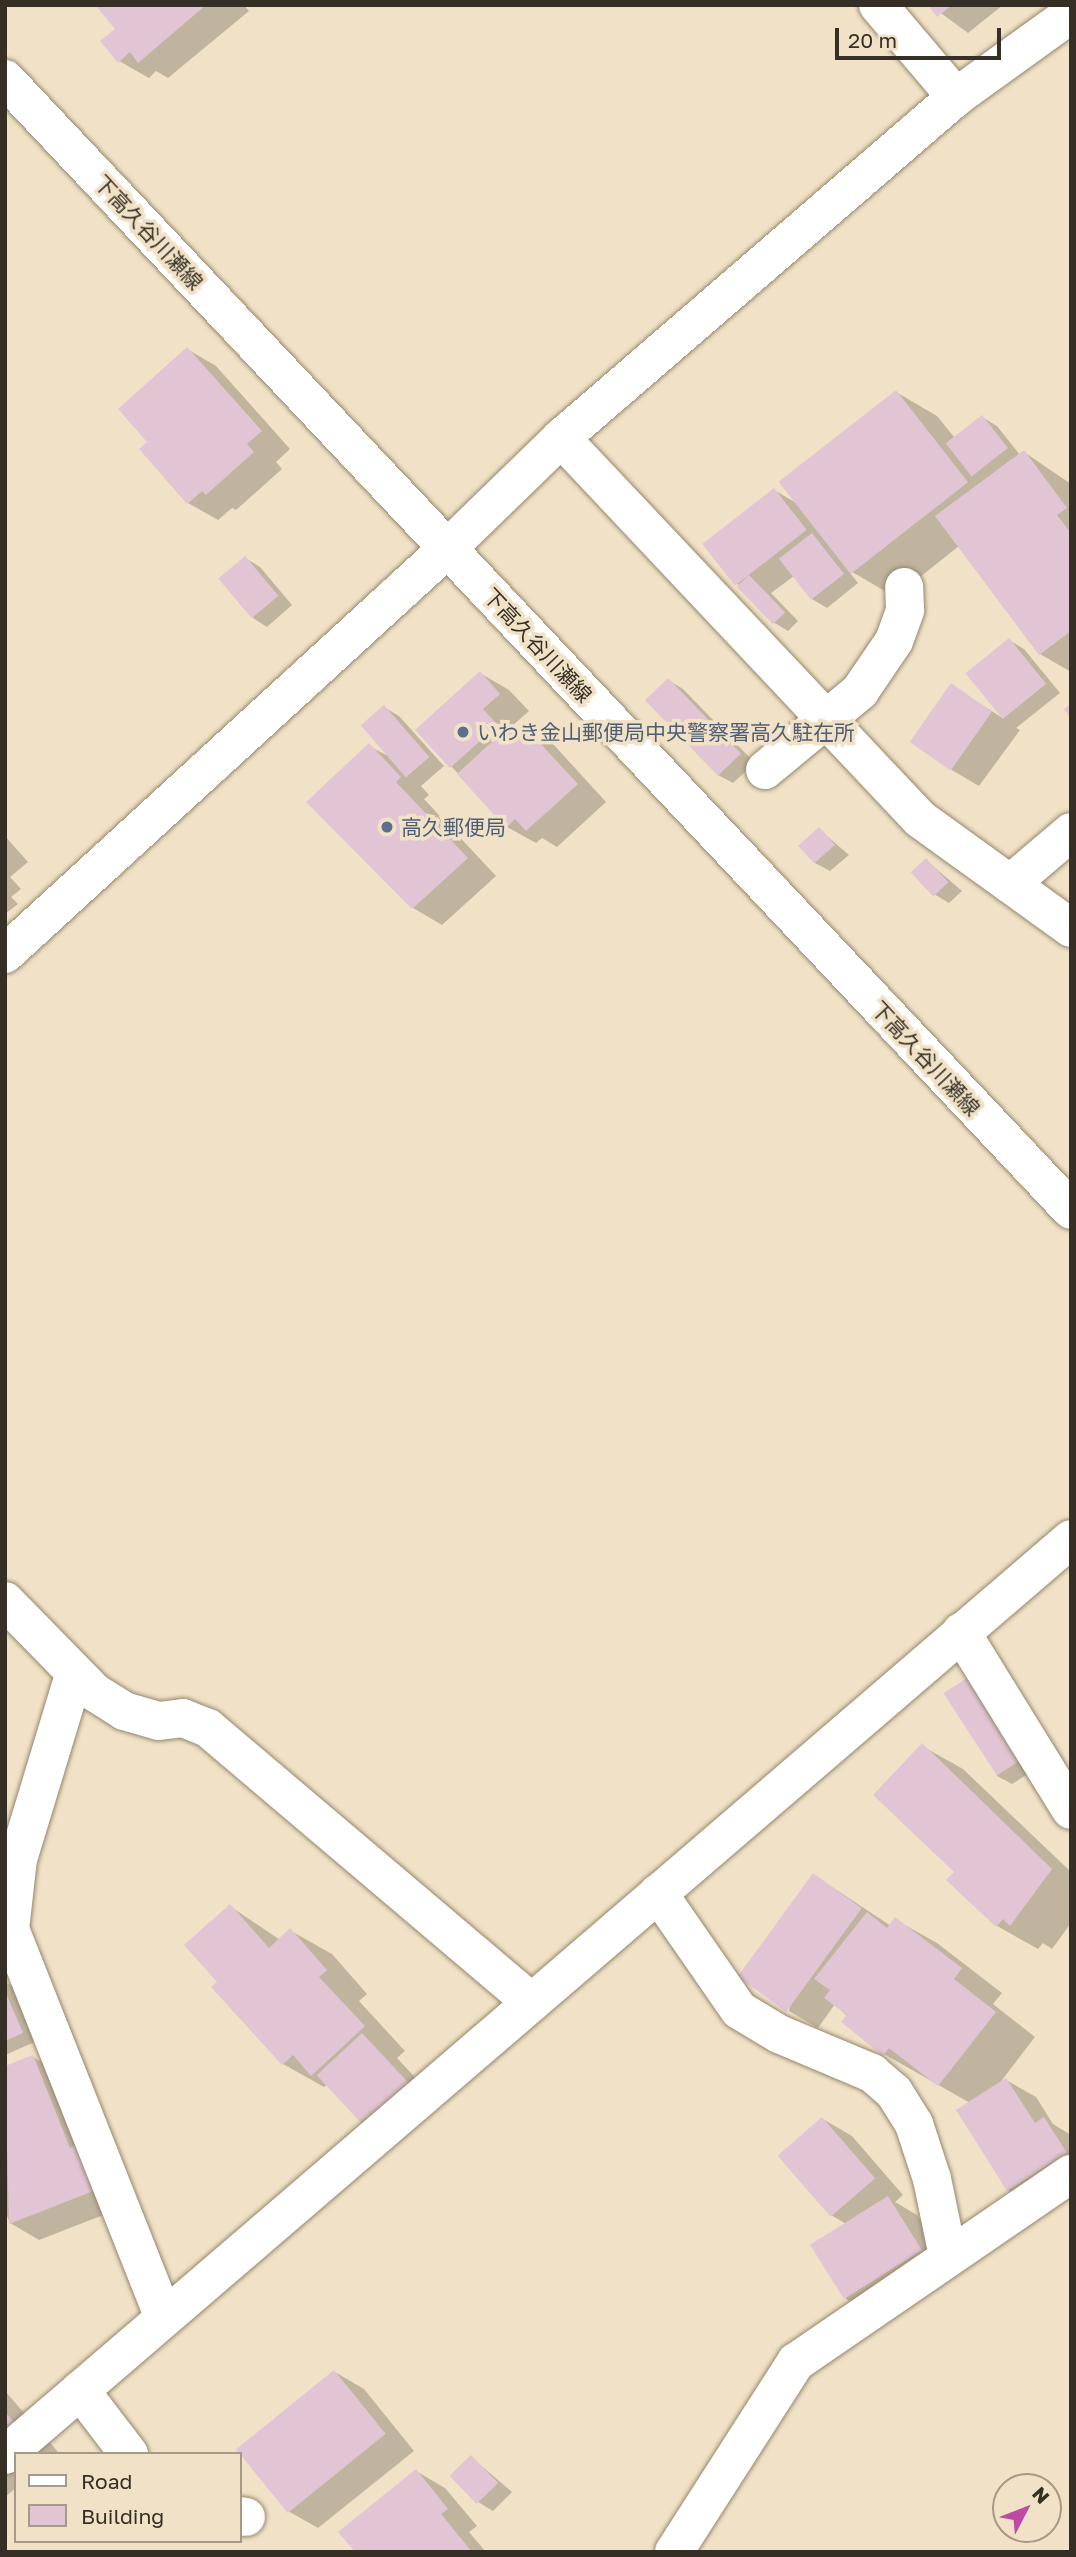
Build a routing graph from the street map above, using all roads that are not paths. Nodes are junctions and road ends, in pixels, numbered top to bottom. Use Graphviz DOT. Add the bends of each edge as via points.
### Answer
graph roads {
  1 [pos="878,5"];
  2 [pos="1071,13"];
  3 [pos="5,79"];
  4 [pos="956,97"];
  5 [pos="561,438"];
  6 [pos="447,548"];
  7 [pos="904,587"];
  8 [pos="825,721"];
  9 [pos="765,770"];
  10 [pos="1071,832"];
  11 [pos="1010,884"];
  12 [pos="1071,928"];
  13 [pos="5,954"];
  14 [pos="1071,1210"];
  15 [pos="1071,1539"];
  16 [pos="5,1601"];
  17 [pos="961,1632"];
  18 [pos="74,1675"];
  19 [pos="1071,1810"];
  20 [pos="658,1893"];
  21 [pos="531,2002"];
  22 [pos="1071,2174"];
  23 [pos="948,2256"];
  24 [pos="164,2317"];
  25 [pos="80,2390"];
  26 [pos="127,2452"];
  27 [pos="5,2455"];
  28 [pos="674,2552"];
  1 -- 4 [label="street"];
  2 -- 4 [label="street"];
  3 -- 6 [label="street, 下高久谷川瀬線"];
  4 -- 5 [label="street"];
  5 -- 6 [label="street"];
  5 -- 8 [label="street"];
  6 -- 13 [label="street"];
  6 -- 14 [label="street, 下高久谷川瀬線"];
  7 -- 8 [label="street" via="905,610 894,640 860,691"];
  8 -- 9 [label="street"];
  8 -- 11 [label="street" via="920,819"];
  10 -- 11 [label="street"];
  11 -- 12 [label="street"];
  15 -- 17 [label="street"];
  16 -- 18 [label="street"];
  17 -- 19 [label="street"];
  17 -- 20 [label="street"];
  18 -- 21 [label="street" via="124,1711 159,1721 183,1718 208,1728"];
  18 -- 24 [label="street" via="18,1859 10,1930"];
  20 -- 21 [label="street"];
  20 -- 23 [label="street" via="739,2010 779,2034 872,2073 894,2092 917,2135"];
  21 -- 24 [label="street"];
  22 -- 23 [label="street"];
  23 -- 28 [label="street" via="796,2362"];
  24 -- 25 [label="street"];
  25 -- 26 [label="street"];
  25 -- 27 [label="street"];
}
